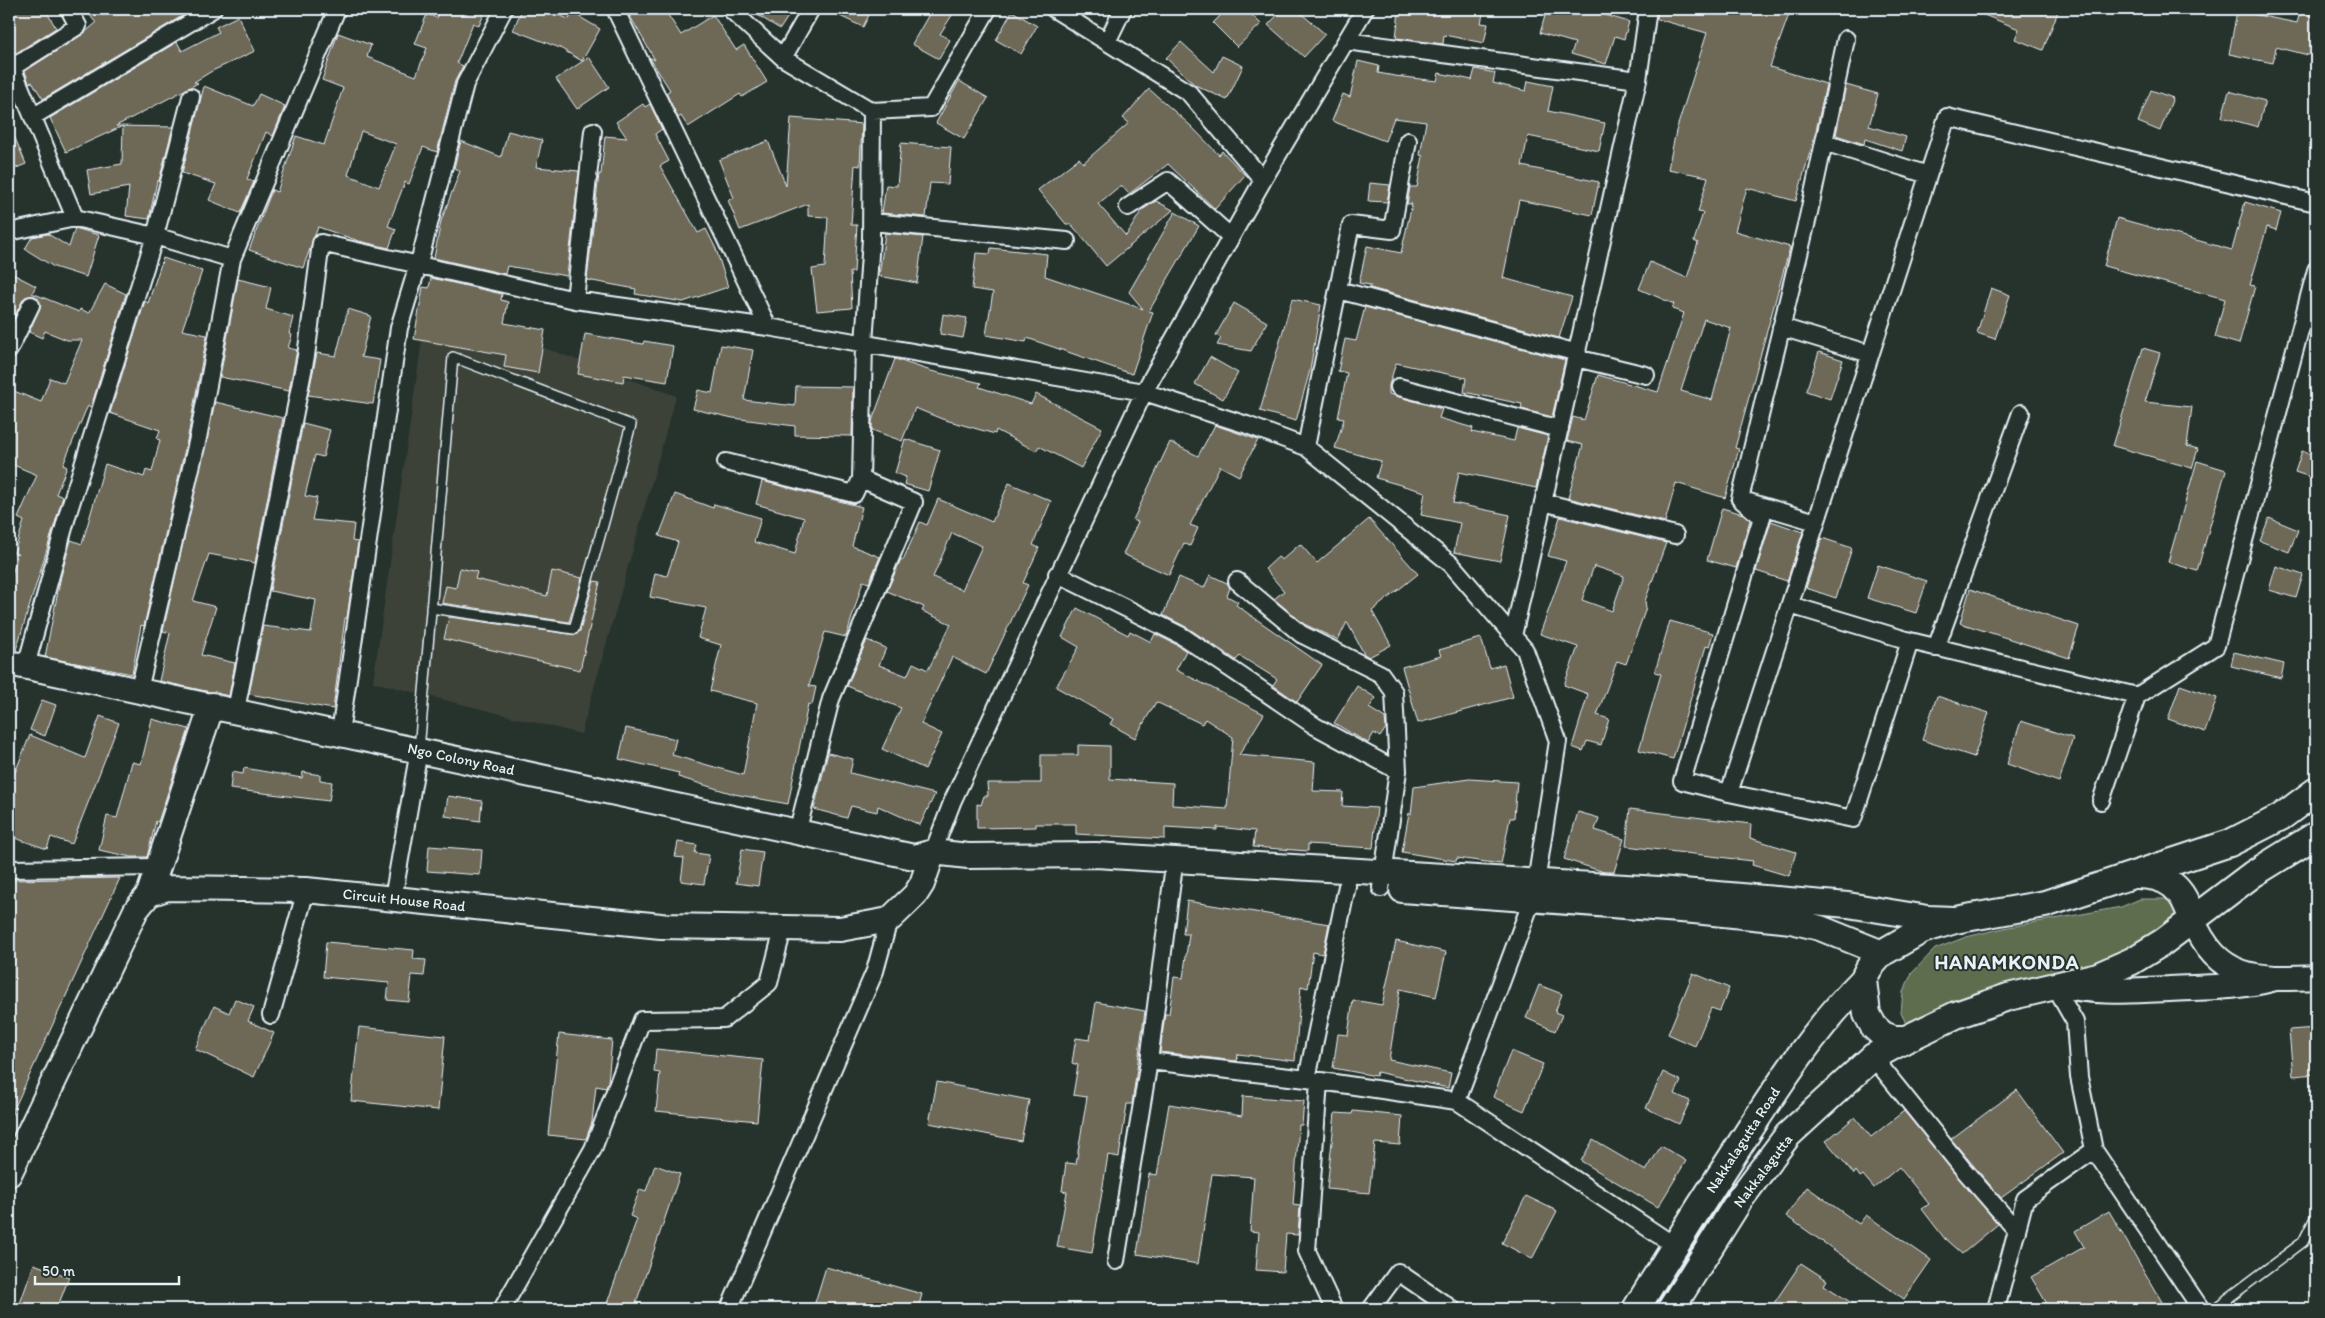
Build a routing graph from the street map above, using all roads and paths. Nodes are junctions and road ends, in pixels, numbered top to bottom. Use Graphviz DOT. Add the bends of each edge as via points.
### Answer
graph roads {
  1 [pos="70,9"];
  2 [pos="212,9"];
  3 [pos="337,9"];
  4 [pos="504,9"];
  5 [pos="615,9"];
  6 [pos="730,9"];
  7 [pos="811,9"];
  8 [pos="988,9"];
  9 [pos="1054,9"];
  10 [pos="1123,9"];
  11 [pos="1365,9"];
  12 [pos="1648,9"];
  13 [pos="1846,39"];
  14 [pos="1346,41"];
  15 [pos="1107,42"];
  16 [pos="784,58"];
  17 [pos="11,63"];
  18 [pos="1638,80"];
  19 [pos="191,97"];
  20 [pos="872,111"];
  21 [pos="34,116"];
  22 [pos="593,131"];
  23 [pos="1408,141"];
  24 [pos="1824,142"];
  25 [pos="1928,175"];
  26 [pos="1263,180"];
  27 [pos="2316,203"];
  28 [pos="1128,207"];
  29 [pos="75,218"];
  30 [pos="872,222"];
  31 [pos="9,232"];
  32 [pos="155,236"];
  33 [pos="1231,237"];
  34 [pos="1067,241"];
  35 [pos="232,259"];
  36 [pos="418,264"];
  37 [pos="2316,270"];
  38 [pos="1338,290"];
  39 [pos="575,300"];
  40 [pos="31,305"];
  41 [pos="768,327"];
  42 [pos="1781,327"];
  43 [pos="864,344"];
  44 [pos="9,350"];
  45 [pos="1870,354"];
  46 [pos="1577,355"];
  47 [pos="1646,375"];
  48 [pos="1399,387"];
  49 [pos="1144,392"];
  50 [pos="2021,414"];
  51 [pos="1560,429"];
  52 [pos="1306,447"];
  53 [pos="726,462"];
  54 [pos="861,479"];
  55 [pos="1740,499"];
  56 [pos="1543,502"];
  57 [pos="1816,522"];
  58 [pos="1676,535"];
  59 [pos="1057,574"];
  60 [pos="1238,581"];
  61 [pos="1790,605"];
  62 [pos="431,608"];
  63 [pos="1513,636"];
  64 [pos="1910,641"];
  65 [pos="1936,648"];
  66 [pos="17,664"];
  67 [pos="139,690"];
  68 [pos="2137,696"];
  69 [pos="212,705"];
  70 [pos="236,710"];
  71 [pos="340,733"];
  72 [pos="419,750"];
  73 [pos="1398,771"];
  74 [pos="2316,791"];
  75 [pos="1729,793"];
  76 [pos="2101,801"];
  77 [pos="798,833"];
  78 [pos="2316,835"];
  79 [pos="925,859"];
  80 [pos="158,867"];
  81 [pos="9,869"];
  82 [pos="1173,873"];
  83 [pos="2132,875"];
  84 [pos="1382,880"];
  85 [pos="1347,886"];
  86 [pos="306,890"];
  87 [pos="1534,892"];
  88 [pos="149,894"];
  89 [pos="392,899"];
  90 [pos="2192,919"];
  91 [pos="889,920"];
  92 [pos="1955,920"];
  93 [pos="783,929"];
  94 [pos="1882,953"];
  95 [pos="2316,977"];
  96 [pos="1863,980"];
  97 [pos="2272,980"];
  98 [pos="2058,986"];
  99 [pos="271,1015"];
  100 [pos="1906,1038"];
  101 [pos="1874,1057"];
  102 [pos="1149,1061"];
  103 [pos="1313,1080"];
  104 [pos="1457,1101"];
  105 [pos="2094,1150"];
  106 [pos="9,1174"];
  107 [pos="2316,1216"];
  108 [pos="2017,1231"];
  109 [pos="1675,1246"];
  110 [pos="1116,1262"];
  111 [pos="2202,1308"];
  112 [pos="502,1309"];
  113 [pos="729,1309"];
  114 [pos="1334,1309"];
  115 [pos="1371,1309"];
  116 [pos="1452,1309"];
  117 [pos="1636,1309"];
  118 [pos="1671,1309"];
  119 [pos="1996,1309"];
  1 -- 17 [label="street" via="78,26"];
  2 -- 21 [label="street"];
  3 -- 35 [label="street"];
  4 -- 36 [label="street" via="465,84"];
  5 -- 41 [label="street"];
  6 -- 16 [label="street"];
  7 -- 16 [label="street"];
  8 -- 20 [label="street" via="931,108"];
  9 -- 15 [label="street"];
  10 -- 15 [label="street"];
  11 -- 14 [label="street"];
  12 -- 18 [label="street"];
  13 -- 24 [label="street"];
  14 -- 18 [label="street"];
  14 -- 26 [label="street"];
  15 -- 26 [label="street" via="1189,93"];
  16 -- 20 [label="street"];
  17 -- 21 [label="street"];
  18 -- 46 [label="street"];
  19 -- 32 [label="street"];
  20 -- 30 [label="street"];
  21 -- 29 [label="street"];
  22 -- 39 [label="street"];
  23 -- 38 [label="street" via="1392,230 1351,225"];
  24 -- 25 [label="street"];
  24 -- 42 [label="street"];
  25 -- 27 [label="street" via="1947,117"];
  25 -- 45 [label="street"];
  26 -- 33 [label="street"];
  28 -- 33 [label="street" via="1168,181"];
  29 -- 31 [label="street"];
  29 -- 32 [label="street"];
  30 -- 34 [label="street"];
  30 -- 43 [label="street"];
  32 -- 35 [label="street"];
  32 -- 66 [label="street"];
  33 -- 49 [label="street"];
  35 -- 67 [label="street" via="198,438"];
  36 -- 39 [label="street"];
  36 -- 70 [label="street" via="321,243 306,356"];
  36 -- 71 [label="street" via="399,328"];
  37 -- 68 [label="street" via="2216,646"];
  38 -- 46 [label="street"];
  38 -- 52 [label="street"];
  39 -- 41 [label="street"];
  40 -- 44 [label="street"];
  41 -- 43 [label="street"];
  42 -- 45 [label="street"];
  42 -- 55 [label="street"];
  43 -- 49 [label="street"];
  43 -- 54 [label="street"];
  45 -- 57 [label="street"];
  46 -- 47 [label="street"];
  46 -- 51 [label="street"];
  48 -- 51 [label="street"];
  49 -- 52 [label="street"];
  49 -- 59 [label="street"];
  50 -- 65 [label="street"];
  51 -- 56 [label="street"];
  52 -- 63 [label="street" via="1452,564"];
  53 -- 54 [label="street" via="854,494"];
  54 -- 77 [label="street" via="914,502 831,699"];
  55 -- 57 [label="street"];
  55 -- 75 [label="street" via="1762,517 1682,781"];
  56 -- 58 [label="street"];
  56 -- 63 [label="street"];
  57 -- 61 [label="street"];
  59 -- 73 [label="street" via="1182,636 1315,726"];
  59 -- 79 [label="street"];
  60 -- 73 [label="street" via="1301,634 1382,674 1394,692"];
  61 -- 64 [label="street"];
  61 -- 75 [label="street"];
  62 -- 62 [label="lane" via="453,356 631,425 574,629"];
  62 -- 72 [label="lane"];
  63 -- 87 [label="street" via="1525,650 1558,742"];
  64 -- 65 [label="street"];
  64 -- 75 [label="street" via="1853,819"];
  65 -- 68 [label="street"];
  66 -- 67 [label="street, Ngo Colony Road"];
  67 -- 69 [label="street, Ngo Colony Road"];
  68 -- 76 [label="street"];
  69 -- 70 [label="street, Ngo Colony Road"];
  69 -- 80 [label="street"];
  70 -- 71 [label="street, Ngo Colony Road"];
  71 -- 72 [label="street, Ngo Colony Road"];
  72 -- 77 [label="street, Ngo Colony Road"];
  72 -- 89 [label="street"];
  73 -- 84 [label="street"];
  74 -- 83 [label="main road" via="2281,817 2230,843"];
  77 -- 79 [label="street, Ngo Colony Road"];
  78 -- 90 [label="main road, Nakkalagutta" via="2253,874"];
  79 -- 82 [label="street" via="993,870"];
  79 -- 84 [label="street" via="1096,855"];
  79 -- 91 [label="street" via="915,895"];
  80 -- 81 [label="street"];
  80 -- 88 [label="street"];
  82 -- 85 [label="street"];
  82 -- 102 [label="street"];
  83 -- 90 [label="main road" via="2153,875 2172,884 2186,899"];
  83 -- 92 [label="main road" via="2046,904"];
  84 -- 85 [label="street"];
  84 -- 87 [label="street"];
  85 -- 103 [label="street"];
  86 -- 88 [label="street, Circuit House Road" via="167,888"];
  86 -- 89 [label="street, Circuit House Road"];
  86 -- 99 [label="street"];
  87 -- 92 [label="street" via="1659,889 1848,905"];
  87 -- 94 [label="street" via="1791,921 1820,928"];
  87 -- 104 [label="street"];
  88 -- 106 [label="street" via="136,910"];
  89 -- 93 [label="street, Circuit House Road" via="661,926"];
  90 -- 97 [label="street" via="2200,939 2213,956 2231,969 2251,977"];
  90 -- 98 [label="main road, Nakkalagutta" via="2132,961 2098,976"];
  91 -- 93 [label="street, Circuit House Road" via="840,929"];
  91 -- 113 [label="street" via="875,971"];
  92 -- 94 [label="main road" via="1922,930"];
  93 -- 112 [label="street" via="770,983 724,1020 642,1020 594,1149"];
  94 -- 96 [label="main road, Nakkalagutta Road"];
  95 -- 97 [label="street"];
  96 -- 100 [label="main road" via="1867,1014 1874,1027 1888,1037"];
  96 -- 109 [label="main road, Nakkalagutta Road" via="1834,1010 1798,1057"];
  97 -- 98 [label="street" via="2232,986 2132,990 2081,990"];
  98 -- 100 [label="main road, Nakkalagutta" via="2008,997 1956,1015"];
  98 -- 105 [label="street" via="2075,1022 2079,1077"];
  100 -- 101 [label="main road, Nakkalagutta"];
  101 -- 108 [label="street"];
  101 -- 118 [label="main road, Nakkalagutta" via="1788,1135 1764,1166"];
  102 -- 103 [label="street"];
  102 -- 110 [label="street"];
  103 -- 104 [label="street"];
  103 -- 114 [label="street" via="1307,1251"];
  104 -- 109 [label="street"];
  105 -- 108 [label="street" via="2026,1199"];
  105 -- 111 [label="street"];
  107 -- 111 [label="lane" via="2303,1242"];
  108 -- 119 [label="street"];
  109 -- 117 [label="main road, Nakkalagutta Road"];
  115 -- 116 [label="street" via="1398,1272"];
}
